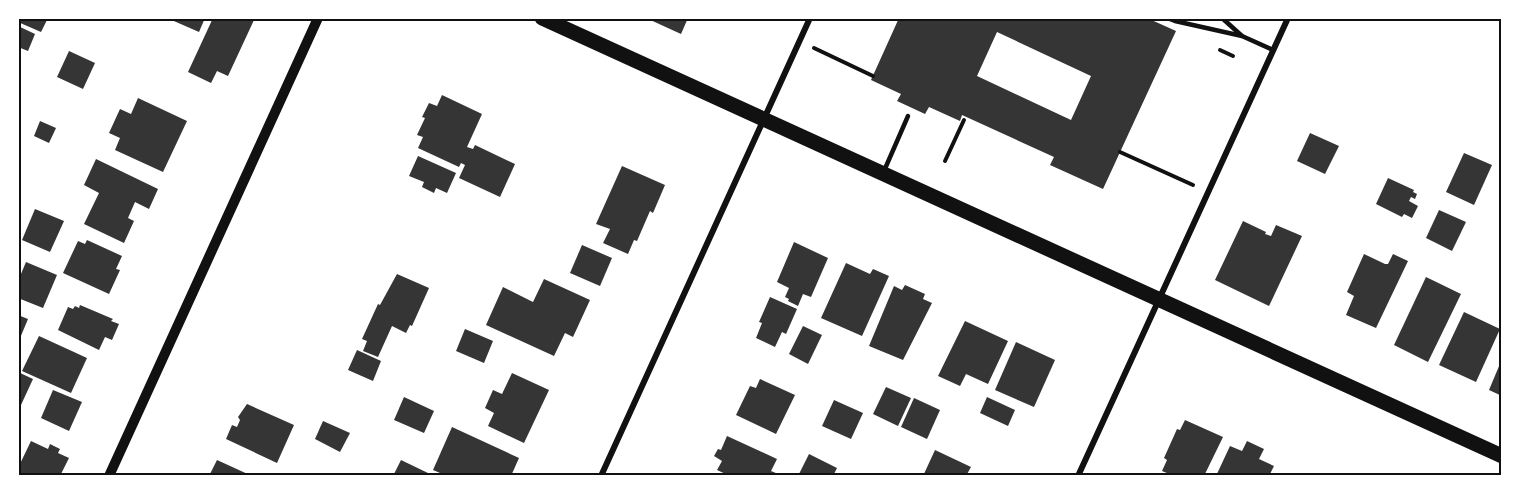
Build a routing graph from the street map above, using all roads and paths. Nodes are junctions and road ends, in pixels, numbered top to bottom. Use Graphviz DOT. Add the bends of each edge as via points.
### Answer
graph roads {
  1 [pos="318,18"];
  2 [pos="542,18"];
  3 [pos="810,18"];
  4 [pos="1167,18"];
  5 [pos="1222,18"];
  6 [pos="1288,18"];
  7 [pos="1242,36"];
  8 [pos="800,41"];
  9 [pos="1273,50"];
  10 [pos="873,76"];
  11 [pos="908,116"];
  12 [pos="764,119"];
  13 [pos="964,120"];
  14 [pos="1120,152"];
  15 [pos="945,161"];
  16 [pos="883,174"];
  17 [pos="1208,192"];
  18 [pos="1158,300"];
  19 [pos="1502,456"];
  20 [pos="109,476"];
  21 [pos="601,476"];
  22 [pos="1078,476"];
  1 -- 20 [label="street"];
  2 -- 12 [label="main road"];
  3 -- 8 [label="street"];
  4 -- 7 [label="lane"];
  5 -- 7 [label="lane"];
  6 -- 9 [label="street"];
  7 -- 9 [label="lane"];
  8 -- 10 [label="path"];
  8 -- 12 [label="street"];
  9 -- 17 [label="street"];
  11 -- 16 [label="lane"];
  12 -- 16 [label="main road"];
  12 -- 21 [label="street"];
  13 -- 15 [label="path"];
  14 -- 17 [label="path"];
  16 -- 18 [label="main road"];
  17 -- 18 [label="street"];
  18 -- 19 [label="main road"];
  18 -- 22 [label="street"];
}
